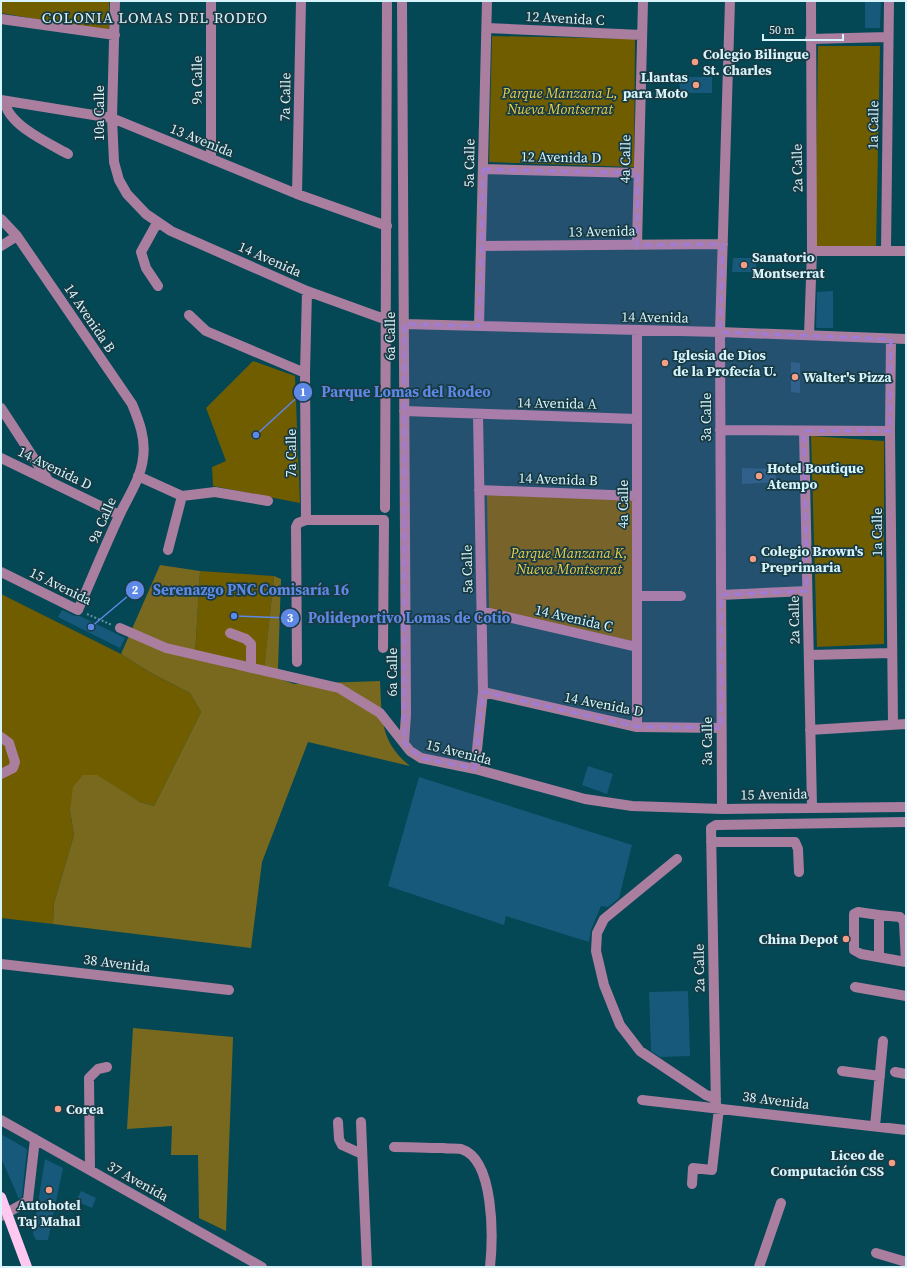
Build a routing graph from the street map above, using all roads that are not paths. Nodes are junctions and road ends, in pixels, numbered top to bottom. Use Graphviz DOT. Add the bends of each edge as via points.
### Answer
graph roads {
  1 [pos="115,1"];
  2 [pos="211,1"];
  3 [pos="301,1"];
  4 [pos="387,1"];
  5 [pos="402,1"];
  6 [pos="487,1"];
  7 [pos="643,1"];
  8 [pos="730,1"];
  9 [pos="810,1"];
  10 [pos="889,1"];
  11 [pos="1,19"];
  12 [pos="487,28"];
  13 [pos="115,35"];
  14 [pos="642,35"];
  15 [pos="888,37"];
  16 [pos="810,39"];
  17 [pos="3,100"];
  18 [pos="112,118"];
  19 [pos="68,154"];
  20 [pos="211,159"];
  21 [pos="483,169"];
  22 [pos="638,173"];
  23 [pos="297,194"];
  24 [pos="146,214"];
  25 [pos="1,219"];
  26 [pos="157,223"];
  27 [pos="387,226"];
  28 [pos="17,236"];
  29 [pos="723,244"];
  30 [pos="637,245"];
  31 [pos="1,246"];
  32 [pos="481,246"];
  33 [pos="886,250"];
  34 [pos="812,251"];
  35 [pos="906,251"];
  36 [pos="158,286"];
  37 [pos="307,291"];
  38 [pos="189,315"];
  39 [pos="387,320"];
  40 [pos="404,324"];
  41 [pos="479,326"];
  42 [pos="637,330"];
  43 [pos="720,332"];
  44 [pos="810,335"];
  45 [pos="891,339"];
  46 [pos="906,339"];
  47 [pos="305,373"];
  48 [pos="1,408"];
  49 [pos="404,412"];
  50 [pos="478,415"];
  51 [pos="636,419"];
  52 [pos="720,430"];
  53 [pos="804,431"];
  54 [pos="890,431"];
  55 [pos="143,439"];
  56 [pos="1,458"];
  57 [pos="138,476"];
  58 [pos="48,480"];
  59 [pos="479,490"];
  60 [pos="182,496"];
  61 [pos="637,496"];
  62 [pos="268,501"];
  63 [pos="384,508"];
  64 [pos="119,515"];
  65 [pos="306,520"];
  66 [pos="168,550"];
  67 [pos="1,572"];
  68 [pos="807,591"];
  69 [pos="721,595"];
  70 [pos="637,596"];
  71 [pos="681,596"];
  72 [pos="78,610"];
  73 [pos="482,611"];
  74 [pos="120,628"];
  75 [pos="230,633"];
  76 [pos="637,647"];
  77 [pos="383,648"];
  78 [pos="891,653"];
  79 [pos="809,655"];
  80 [pos="296,662"];
  81 [pos="251,668"];
  82 [pos="483,692"];
  83 [pos="893,724"];
  84 [pos="906,724"];
  85 [pos="637,727"];
  86 [pos="721,728"];
  87 [pos="810,730"];
  88 [pos="1,737"];
  89 [pos="404,743"];
  90 [pos="475,769"];
  91 [pos="1,774"];
  92 [pos="812,807"];
  93 [pos="906,807"];
  94 [pos="722,809"];
  95 [pos="906,822"];
  96 [pos="711,842"];
  97 [pos="677,858"];
  98 [pos="799,872"];
  99 [pos="879,916"];
  100 [pos="879,957"];
  101 [pos="906,962"];
  102 [pos="1,964"];
  103 [pos="855,987"];
  104 [pos="229,990"];
  105 [pos="906,996"];
  106 [pos="883,1041"];
  107 [pos="108,1067"];
  108 [pos="842,1071"];
  109 [pos="895,1072"];
  110 [pos="906,1074"];
  111 [pos="880,1076"];
  112 [pos="642,1100"];
  113 [pos="717,1105"];
  114 [pos="1,1120"];
  115 [pos="338,1122"];
  116 [pos="361,1122"];
  117 [pos="875,1126"];
  118 [pos="906,1130"];
  119 [pos="35,1139"];
  120 [pos="394,1147"];
  121 [pos="362,1154"];
  122 [pos="90,1170"];
  123 [pos="692,1184"];
  124 [pos="1,1197"];
  125 [pos="781,1203"];
  126 [pos="4,1214"];
  127 [pos="876,1253"];
  128 [pos="906,1262"];
  129 [pos="27,1267"];
  130 [pos="262,1267"];
  131 [pos="367,1267"];
  132 [pos="490,1267"];
  133 [pos="759,1267"];
  1 -- 13 [label="street, 10a Calle"];
  2 -- 20 [label="street, 9a Calle"];
  3 -- 23 [label="street, 7a Calle"];
  4 -- 27 [label="street, 6a Calle"];
  5 -- 40 [label="street, 6a Calle"];
  6 -- 12 [label="street, 5a Calle"];
  7 -- 14 [label="street, 4a Calle"];
  8 -- 29 [label="street, 3a Calle"];
  9 -- 16 [label="street, 2a Calle"];
  10 -- 15 [label="street, 1a Calle"];
  11 -- 13 [label="street"];
  12 -- 14 [label="street, 12 Avenida C"];
  12 -- 21 [label="street, 5a Calle"];
  13 -- 18 [label="street, 10a Calle"];
  14 -- 22 [label="street, 4a Calle"];
  15 -- 16 [label="street"];
  15 -- 33 [label="street, 1a Calle"];
  16 -- 34 [label="street, 2a Calle"];
  17 -- 18 [label="street, 13 Avenida"];
  17 -- 19 [label="street" via="7,113 37,137"];
  18 -- 20 [label="street, 13 Avenida"];
  18 -- 24 [label="street, 10a Calle" via="116,171 125,191"];
  20 -- 23 [label="street, 13 Avenida"];
  21 -- 22 [label="street, 12 Avenida D"];
  21 -- 32 [label="street, 5a Calle"];
  22 -- 30 [label="street, 4a Calle"];
  23 -- 27 [label="street, 13 Avenida"];
  24 -- 26 [label="street, 14 Avenida"];
  25 -- 28 [label="street, 14 Avenida B"];
  26 -- 36 [label="street" via="141,252 146,268"];
  26 -- 37 [label="street, 14 Avenida"];
  27 -- 39 [label="street, 6a Calle"];
  28 -- 31 [label="street"];
  28 -- 55 [label="street, 14 Avenida B" via="132,404"];
  29 -- 30 [label="street, 13 Avenida"];
  29 -- 43 [label="street, 3a Calle"];
  30 -- 32 [label="street, 13 Avenida"];
  32 -- 41 [label="street, 5a Calle"];
  33 -- 34 [label="street"];
  33 -- 35 [label="street"];
  34 -- 44 [label="street, 2a Calle"];
  37 -- 39 [label="street, 14 Avenida"];
  37 -- 47 [label="street, 7a Calle"];
  38 -- 47 [label="street" via="206,331"];
  39 -- 63 [label="street, 6a Calle"];
  40 -- 41 [label="street, 14 Avenida"];
  40 -- 49 [label="street, 6a Calle"];
  41 -- 42 [label="street, 14 Avenida"];
  42 -- 43 [label="street, 14 Avenida"];
  42 -- 51 [label="street, 4a Calle"];
  43 -- 44 [label="street, 14 Avenida"];
  43 -- 52 [label="street, 3a Calle"];
  44 -- 45 [label="street, 14 Avenida"];
  45 -- 46 [label="street, 14 Avenida"];
  45 -- 54 [label="street, 1a Calle"];
  47 -- 65 [label="street, 7a Calle"];
  48 -- 58 [label="street"];
  49 -- 50 [label="street, 14 Avenida A"];
  49 -- 89 [label="street, 6a Calle"];
  50 -- 51 [label="street, 14 Avenida A"];
  50 -- 59 [label="street, 5a Calle"];
  51 -- 61 [label="street, 4a Calle"];
  52 -- 53 [label="street"];
  52 -- 69 [label="street, 3a Calle"];
  53 -- 54 [label="street"];
  53 -- 68 [label="street, 2a Calle"];
  54 -- 78 [label="street, 1a Calle"];
  55 -- 57 [label="street, 9a Calle" via="144,458"];
  56 -- 58 [label="street, 14 Avenida D"];
  57 -- 60 [label="street"];
  57 -- 64 [label="street, 9a Calle"];
  58 -- 64 [label="street, 14 Avenida D"];
  59 -- 61 [label="street, 14 Avenida B"];
  59 -- 73 [label="street, 5a Calle"];
  60 -- 62 [label="street" via="208,491"];
  60 -- 66 [label="street"];
  61 -- 70 [label="street, 4a Calle"];
  64 -- 72 [label="street, 9a Calle"];
  65 -- 77 [label="street, 6a Calle" via="384,520"];
  65 -- 80 [label="street" via="298,523 296,527"];
  67 -- 72 [label="street, 15 Avenida"];
  68 -- 69 [label="street"];
  68 -- 79 [label="street, 2a Calle"];
  69 -- 86 [label="street, 3a Calle"];
  70 -- 71 [label="street"];
  70 -- 76 [label="street, 4a Calle"];
  73 -- 76 [label="street, 14 Avenida C"];
  73 -- 82 [label="street, 5a Calle"];
  74 -- 81 [label="street, 15 Avenida" via="166,648"];
  75 -- 81 [label="street" via="246,639 251,644"];
  76 -- 85 [label="street, 4a Calle"];
  78 -- 79 [label="street"];
  78 -- 83 [label="street, 1a Calle"];
  79 -- 87 [label="street, 2a Calle"];
  81 -- 89 [label="street, 15 Avenida" via="339,688 380,713"];
  82 -- 85 [label="street, 14 Avenida D"];
  82 -- 90 [label="street, 5a Calle"];
  83 -- 84 [label="street"];
  83 -- 87 [label="street"];
  85 -- 86 [label="street, 14 Avenida D"];
  86 -- 94 [label="street, 3a Calle"];
  87 -- 92 [label="street, 2a Calle"];
  88 -- 91 [label="street" via="9,743 15,762 13,768"];
  89 -- 90 [label="street, 15 Avenida" via="421,758"];
  90 -- 94 [label="street, 15 Avenida" via="585,799 632,806"];
  92 -- 93 [label="street, 15 Avenida"];
  92 -- 94 [label="street, 15 Avenida"];
  95 -- 96 [label="street, 2a Calle" via="716,825 711,828"];
  96 -- 98 [label="street" via="795,842 798,849"];
  96 -- 113 [label="street, 2a Calle"];
  97 -- 113 [label="street" via="604,919 597,933 596,951 613,1010 630,1039 640,1051"];
  99 -- 100 [label="street"];
  99 -- 100 [label="street" via="858,912 854,914 853,949 861,954"];
  99 -- 101 [label="street" via="903,919"];
  100 -- 101 [label="street"];
  102 -- 104 [label="street, 38 Avenida"];
  103 -- 105 [label="street"];
  106 -- 111 [label="street"];
  107 -- 122 [label="street" via="98,1069 89,1078"];
  108 -- 111 [label="street"];
  109 -- 110 [label="street"];
  111 -- 117 [label="street"];
  112 -- 113 [label="street, 38 Avenida"];
  113 -- 117 [label="street, 38 Avenida"];
  113 -- 123 [label="street, 2a Calle" via="712,1170 693,1168"];
  114 -- 119 [label="street, 37 Avenida"];
  115 -- 121 [label="street" via="342,1145"];
  116 -- 121 [label="street"];
  117 -- 118 [label="street, 38 Avenida"];
  119 -- 122 [label="street, 37 Avenida"];
  119 -- 126 [label="street" via="28,1200"];
  120 -- 132 [label="street" via="460,1149 473,1158 483,1173 488,1190 492,1247"];
  121 -- 131 [label="street"];
  122 -- 130 [label="street, 37 Avenida"];
  124 -- 126 [label="main road"];
  125 -- 133 [label="street"];
  126 -- 129 [label="main road"];
  127 -- 128 [label="street"];
}
